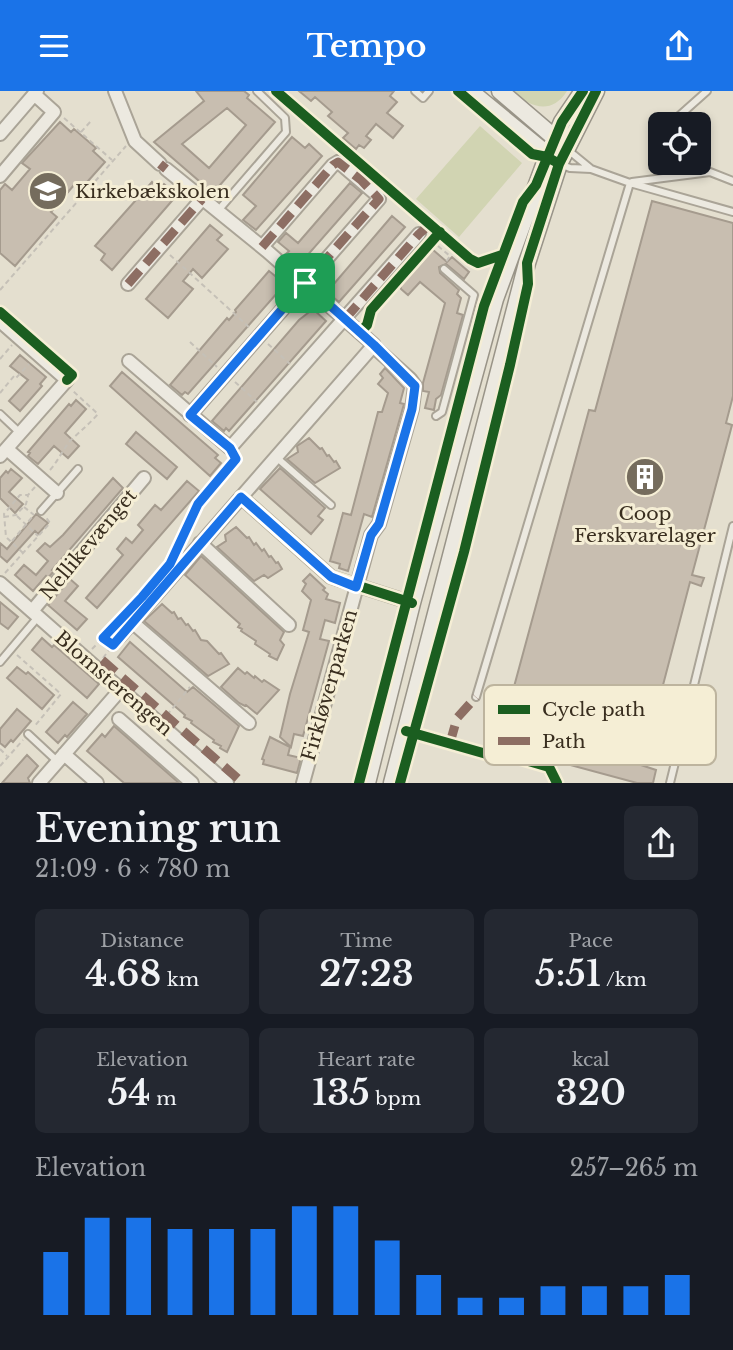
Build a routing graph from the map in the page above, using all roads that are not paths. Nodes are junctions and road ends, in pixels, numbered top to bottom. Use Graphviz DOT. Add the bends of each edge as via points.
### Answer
graph roads {
  1 [pos="115,91"];
  2 [pos="257,91"];
  3 [pos="415,91"];
  4 [pos="429,91"];
  5 [pos="470,91"];
  6 [pos="500,91"];
  7 [pos="583,91"];
  8 [pos="596,91"];
  9 [pos="706,91"];
  10 [pos="35,93"];
  11 [pos="683,112"];
  12 [pos="0,134"];
  13 [pos="561,143"];
  14 [pos="553,160"];
  15 [pos="591,169"];
  16 [pos="0,176"];
  17 [pos="670,177"];
  18 [pos="733,181"];
  19 [pos="630,183"];
  20 [pos="202,199"];
  21 [pos="222,206"];
  22 [pos="733,212"];
  23 [pos="419,234"];
  24 [pos="432,241"];
  25 [pos="262,247"];
  26 [pos="444,269"];
  27 [pos="128,283"];
  28 [pos="305,283"];
  29 [pos="345,319"];
  30 [pos="0,321"];
  31 [pos="360,332"];
  32 [pos="373,346"];
  33 [pos="129,361"];
  34 [pos="0,414"];
  35 [pos="190,415"];
  36 [pos="436,416"];
  37 [pos="20,433"];
  38 [pos="3,453"];
  39 [pos="276,457"];
  40 [pos="78,469"];
  41 [pos="144,478"];
  42 [pos="57,493"];
  43 [pos="241,497"];
  44 [pos="331,505"];
  45 [pos="41,511"];
  46 [pos="733,526"];
  47 [pos="200,544"];
  48 [pos="0,581"];
  49 [pos="356,587"];
  50 [pos="412,603"];
  51 [pos="438,610"];
  52 [pos="35,614"];
  53 [pos="132,622"];
  54 [pos="289,625"];
  55 [pos="115,633"];
  56 [pos="0,662"];
  57 [pos="694,685"];
  58 [pos="121,689"];
  59 [pos="476,697"];
  60 [pos="119,719"];
  61 [pos="249,723"];
  62 [pos="28,734"];
  63 [pos="176,738"];
  64 [pos="161,757"];
  65 [pos="61,758"];
  66 [pos="674,765"];
  67 [pos="39,783"];
  68 [pos="97,783"];
  69 [pos="192,783"];
  70 [pos="227,783"];
  71 [pos="303,783"];
  72 [pos="367,783"];
  73 [pos="392,783"];
  74 [pos="670,783"];
  1 -- 20 [label="street" via="135,141"];
  2 -- 21 [label="lane" via="285,118 286,132"];
  3 -- 4 [label="lane" via="423,98"];
  5 -- 14 [label="street"];
  6 -- 13 [label="street"];
  7 -- 13 [label="street" via="567,113"];
  8 -- 13 [label="street"];
  9 -- 11 [label="lane"];
  10 -- 12 [label="street"];
  10 -- 16 [label="street" via="54,112"];
  13 -- 14 [label="street"];
  13 -- 15 [label="lane"];
  14 -- 15 [label="lane" via="570,168"];
  14 -- 50 [label="street" via="492,310"];
  14 -- 51 [label="street"];
  15 -- 19 [label="lane"];
  17 -- 18 [label="lane" via="710,172"];
  17 -- 19 [label="lane"];
  19 -- 22 [label="lane"];
  19 -- 59 [label="lane"];
  20 -- 25 [label="street"];
  20 -- 27 [label="street"];
  23 -- 29 [label="street"];
  24 -- 31 [label="lane" via="371,310"];
  25 -- 28 [label="street"];
  25 -- 28 [label="street" via="332,165 338,162 361,180 379,199"];
  26 -- 36 [label="lane" via="474,295 442,412"];
  28 -- 29 [label="street"];
  28 -- 35 [label="street"];
  29 -- 31 [label="street"];
  29 -- 35 [label="street" via="230,448"];
  30 -- 37 [label="street" via="67,380"];
  31 -- 32 [label="street"];
  32 -- 39 [label="street"];
  32 -- 49 [label="street, Firkløverparken" via="415,386 379,524 371,535"];
  33 -- 35 [label="street"];
  34 -- 37 [label="lane"];
  37 -- 38 [label="street"];
  38 -- 42 [label="street"];
  39 -- 43 [label="street"];
  39 -- 44 [label="lane"];
  40 -- 42 [label="lane"];
  41 -- 52 [label="street, Nellikevænget"];
  42 -- 45 [label="lane"];
  43 -- 47 [label="street"];
  43 -- 49 [label="street, Firkløverparken" via="331,577"];
  46 -- 57 [label="lane"];
  47 -- 53 [label="street"];
  47 -- 54 [label="street"];
  48 -- 52 [label="street, Blomsterengen"];
  49 -- 50 [label="street, Firkløverparken"];
  49 -- 71 [label="street, Firkløverparken"];
  50 -- 51 [label="street"];
  50 -- 72 [label="street"];
  51 -- 73 [label="street"];
  52 -- 56 [label="lane"];
  52 -- 58 [label="street, Blomsterengen"];
  53 -- 55 [label="street"];
  53 -- 61 [label="street"];
  58 -- 63 [label="street, Blomsterengen"];
  58 -- 65 [label="street"];
  60 -- 64 [label="street"];
  62 -- 65 [label="lane"];
  63 -- 64 [label="street"];
  63 -- 70 [label="street, Blomsterengen"];
  64 -- 69 [label="street"];
  65 -- 67 [label="street"];
  65 -- 68 [label="street"];
  66 -- 74 [label="lane"];
}
